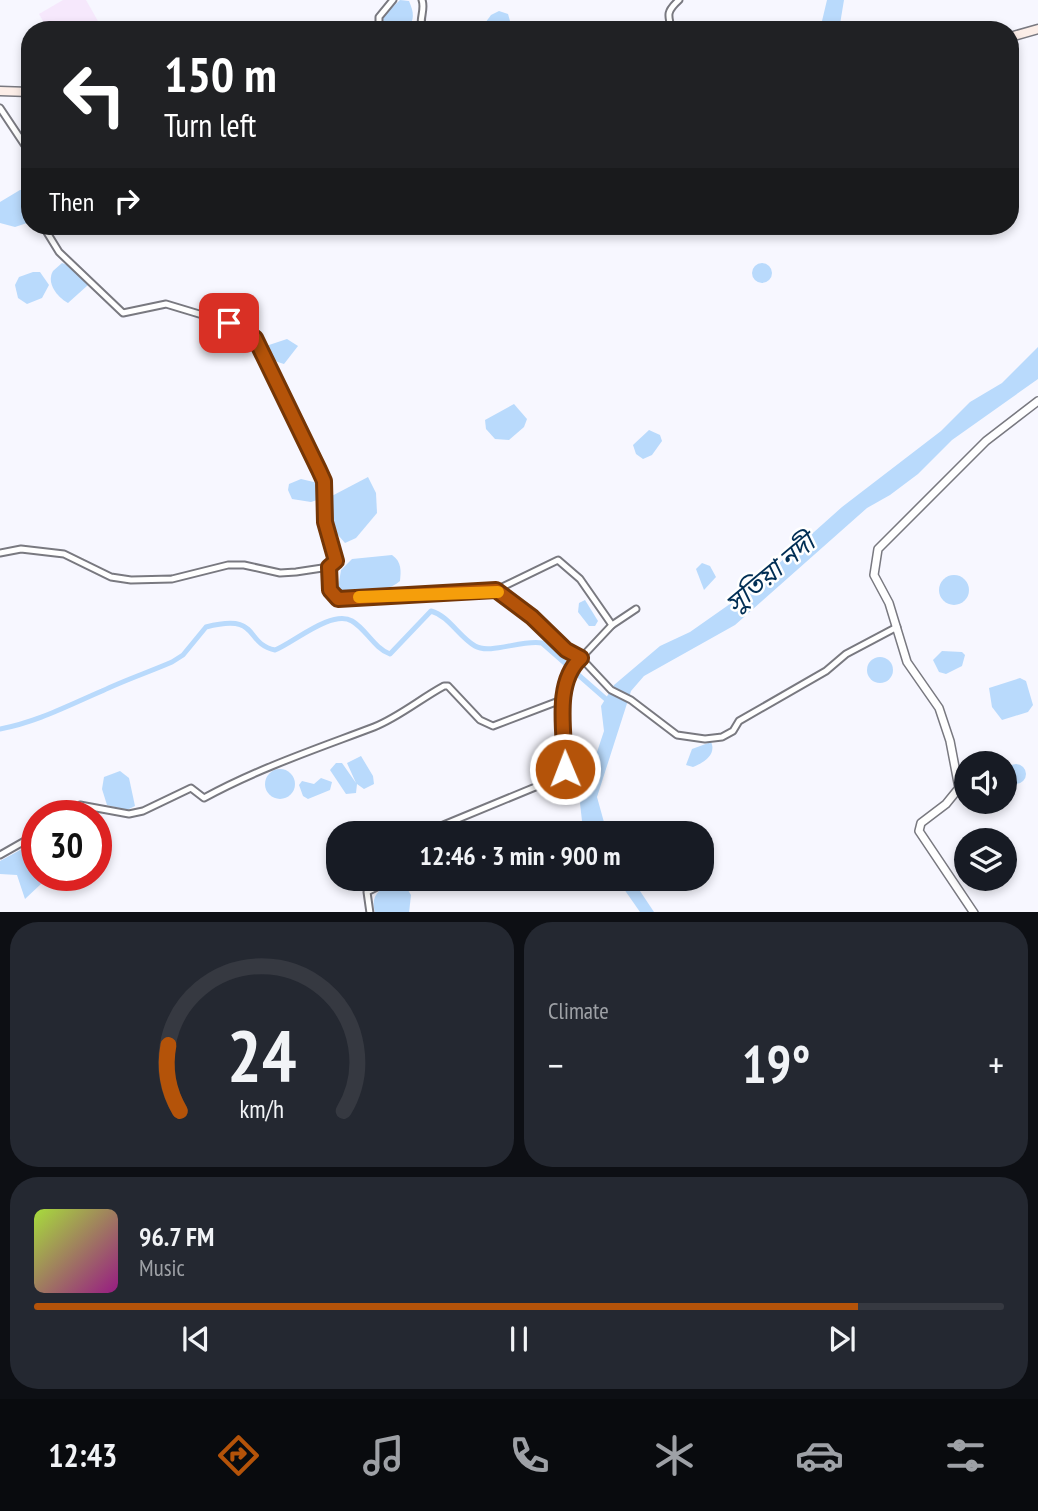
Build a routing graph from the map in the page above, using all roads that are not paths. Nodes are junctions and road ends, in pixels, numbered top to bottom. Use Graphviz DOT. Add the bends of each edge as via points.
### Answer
graph roads {
  1 [pos="393,0"];
  2 [pos="422,0"];
  3 [pos="679,0"];
  4 [pos="379,21"];
  5 [pos="421,21"];
  6 [pos="670,21"];
  7 [pos="1038,29"];
  8 [pos="1019,34"];
  9 [pos="0,91"];
  10 [pos="21,92"];
  11 [pos="0,108"];
  12 [pos="21,140"];
  13 [pos="49,235"];
  14 [pos="1038,401"];
  15 [pos="0,553"];
  16 [pos="329,567"];
  17 [pos="496,590"];
  18 [pos="636,608"];
  19 [pos="612,625"];
  20 [pos="897,627"];
  21 [pos="581,658"];
  22 [pos="564,699"];
  23 [pos="112,810"];
  24 [pos="453,821"];
  25 [pos="21,843"];
  26 [pos="0,855"];
  27 [pos="369,891"];
  28 [pos="370,912"];
  29 [pos="974,912"];
  1 -- 4 [label="street"];
  2 -- 5 [label="street"];
  3 -- 6 [label="street" via="669,7"];
  7 -- 8 [label="main road"];
  9 -- 10 [label="main road"];
  11 -- 12 [label="street"];
  13 -- 16 [label="street" via="59,252 123,313 166,304 229,323 255,338 324,481 325,522 336,561"];
  14 -- 20 [label="street" via="986,441 878,549 874,575"];
  15 -- 16 [label="street" via="21,549 64,554 111,577 131,580 172,579 228,565 280,573"];
  16 -- 17 [label="street" via="330,590 338,599"];
  17 -- 19 [label="street" via="558,560 580,579"];
  17 -- 21 [label="street"];
  18 -- 19 [label="street"];
  19 -- 21 [label="street"];
  20 -- 21 [label="street" via="739,721 733,731 705,739 677,735 611,690"];
  20 -- 29 [label="street" via="907,662 939,708 959,788 946,804 920,822 919,831"];
  21 -- 22 [label="street" via="571,670"];
  22 -- 23 [label="street" via="493,726 480,720 444,685 376,726 300,753 204,798 191,788 133,813"];
  22 -- 24 [label="street" via="562,776"];
  25 -- 26 [label="street"];
  27 -- 28 [label="street"];
}
